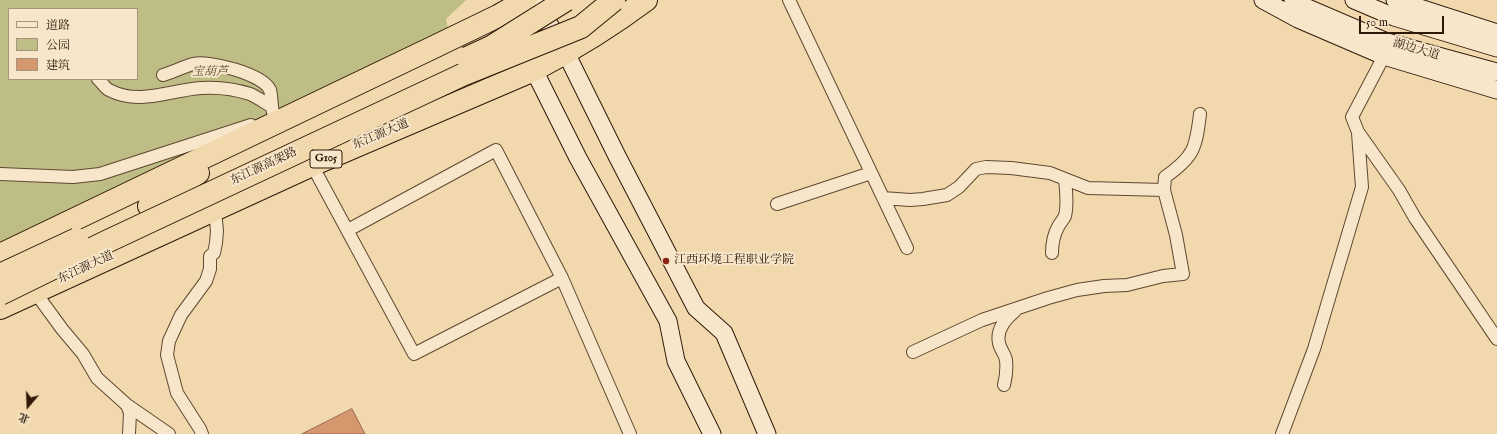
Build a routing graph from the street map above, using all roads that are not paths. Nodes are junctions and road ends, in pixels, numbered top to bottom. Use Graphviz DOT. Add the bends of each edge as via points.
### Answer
graph roads {
  1 [pos="526,0"];
  2 [pos="535,0"];
  3 [pos="566,0"];
  4 [pos="614,0"];
  5 [pos="646,0"];
  6 [pos="789,0"];
  7 [pos="1263,0"];
  8 [pos="1293,0"];
  9 [pos="1354,0"];
  10 [pos="1395,0"];
  11 [pos="498,16"];
  12 [pos="1497,32"];
  13 [pos="436,46"];
  14 [pos="1497,48"];
  15 [pos="414,52"];
  16 [pos="566,53"];
  17 [pos="1384,56"];
  18 [pos="534,70"];
  19 [pos="1497,72"];
  20 [pos="163,75"];
  21 [pos="99,80"];
  22 [pos="496,86"];
  23 [pos="1497,90"];
  24 [pos="273,112"];
  25 [pos="1200,114"];
  26 [pos="1358,132"];
  27 [pos="312,165"];
  28 [pos="871,173"];
  29 [pos="0,174"];
  30 [pos="1065,179"];
  31 [pos="1164,190"];
  32 [pos="883,198"];
  33 [pos="777,204"];
  34 [pos="215,210"];
  35 [pos="152,212"];
  36 [pos="348,230"];
  37 [pos="907,248"];
  38 [pos="1052,253"];
  39 [pos="0,255"];
  40 [pos="0,275"];
  41 [pos="562,278"];
  42 [pos="35,292"];
  43 [pos="0,294"];
  44 [pos="0,308"];
  45 [pos="1019,308"];
  46 [pos="1497,339"];
  47 [pos="913,352"];
  48 [pos="1004,385"];
  49 [pos="127,405"];
  50 [pos="129,434"];
  51 [pos="169,434"];
  52 [pos="202,434"];
  53 [pos="630,434"];
  54 [pos="712,434"];
  55 [pos="767,434"];
  56 [pos="1282,434"];
  1 -- 11 [label="highway"];
  2 -- 16 [label="street"];
  3 -- 35 [label="highway, 东江源高架路, bridge" via="490,48"];
  4 -- 35 [label="highway, 东江源高架路, bridge" via="581,27 462,75"];
  5 -- 16 [label="highway, 东江源大道 / G105" via="609,27"];
  6 -- 28 [label="street"];
  7 -- 17 [label="street" via="1298,19"];
  8 -- 19 [label="street, 湖边大道" via="1387,42"];
  9 -- 14 [label="street, 湖边大道" via="1394,17"];
  10 -- 12 [label="street"];
  11 -- 13 [label="highway"];
  11 -- 18 [label="street"];
  13 -- 35 [label="highway" via="398,76 215,162"];
  13 -- 39 [label="highway"];
  15 -- 24 [label="street"];
  16 -- 18 [label="highway, 东江源大道 / G105"];
  16 -- 55 [label="street" via="616,156 696,308 724,333"];
  17 -- 23 [label="street"];
  17 -- 26 [label="street" via="1352,117"];
  18 -- 22 [label="highway, 东江源大道 / G105"];
  18 -- 54 [label="street" via="578,158 668,321 676,360"];
  20 -- 24 [label="street" via="194,64 230,68 261,81 270,90"];
  21 -- 24 [label="street" via="108,89 135,97 165,95 200,88 230,90 250,94"];
  22 -- 27 [label="highway, 东江源大道 / G105"];
  22 -- 35 [label="highway, bridge" via="407,113 205,205"];
  24 -- 29 [label="street" via="100,174 73,177"];
  25 -- 31 [label="street" via="1195,146 1178,168 1165,178"];
  26 -- 46 [label="street"];
  26 -- 56 [label="street" via="1362,187 1314,349"];
  27 -- 34 [label="highway, 东江源大道 / G105"];
  27 -- 36 [label="street"];
  28 -- 32 [label="street"];
  28 -- 33 [label="street"];
  30 -- 31 [label="street" via="1088,188"];
  30 -- 32 [label="street" via="1037,171 986,167 976,169 959,187 947,195 923,200"];
  30 -- 38 [label="street" via="1066,210 1054,234"];
  31 -- 45 [label="street" via="1183,274 1127,285 1077,290"];
  32 -- 37 [label="street"];
  34 -- 42 [label="highway, 东江源大道 / G105"];
  34 -- 52 [label="street" via="216,243 214,253 210,256 210,269 206,281 181,315 169,341 167,355 177,393"];
  35 -- 40 [label="highway, 东江源高架路, bridge"];
  35 -- 43 [label="highway, 东江源高架路, bridge"];
  36 -- 41 [label="street" via="414,354"];
  36 -- 41 [label="street" via="496,150"];
  41 -- 53 [label="street"];
  42 -- 44 [label="highway, 东江源大道 / G105"];
  42 -- 49 [label="street" via="83,354 97,378"];
  45 -- 47 [label="street" via="982,320"];
  45 -- 48 [label="street" via="1004,320 1000,331 999,343 1007,368"];
  49 -- 50 [label="street" via="130,413"];
  49 -- 51 [label="street"];
}
